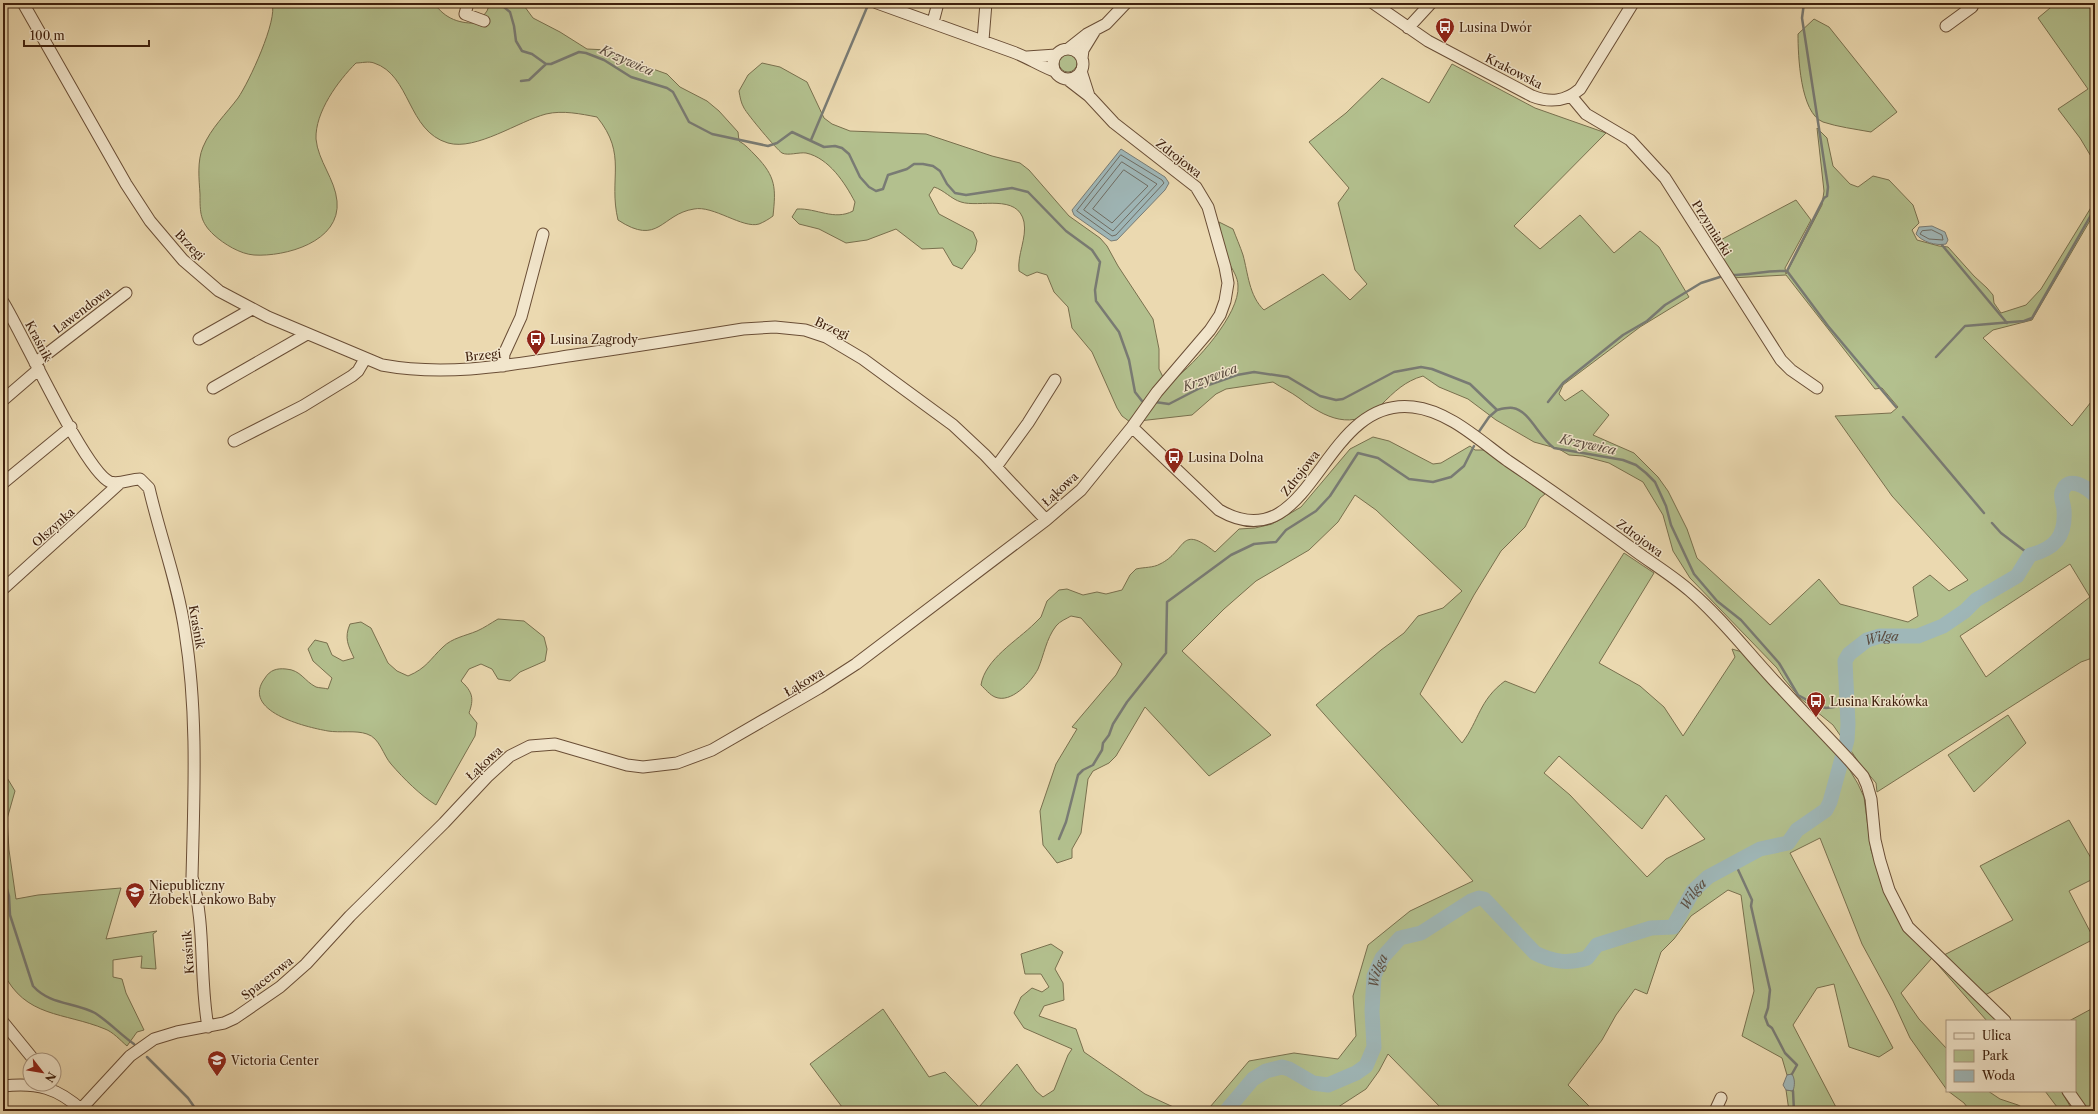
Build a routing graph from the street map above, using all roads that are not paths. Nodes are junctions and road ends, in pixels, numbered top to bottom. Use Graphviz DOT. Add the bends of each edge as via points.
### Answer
graph roads {
  1 [pos="23,3"];
  2 [pos="468,3"];
  3 [pos="877,3"];
  4 [pos="938,3"];
  5 [pos="986,3"];
  6 [pos="1126,3"];
  7 [pos="1373,3"];
  8 [pos="1431,3"];
  9 [pos="1633,3"];
  10 [pos="1970,3"];
  11 [pos="484,21"];
  12 [pos="933,22"];
  13 [pos="1946,26"];
  14 [pos="1408,28"];
  15 [pos="1094,32"];
  16 [pos="983,40"];
  17 [pos="1068,49"];
  18 [pos="1056,55"];
  19 [pos="1027,57"];
  20 [pos="1082,58"];
  21 [pos="1054,71"];
  22 [pos="1081,71"];
  23 [pos="1067,79"];
  24 [pos="1089,96"];
  25 [pos="1571,96"];
  26 [pos="543,234"];
  27 [pos="126,293"];
  28 [pos="3,302"];
  29 [pos="252,309"];
  30 [pos="307,334"];
  31 [pos="199,339"];
  32 [pos="366,359"];
  33 [pos="37,366"];
  34 [pos="503,366"];
  35 [pos="1055,380"];
  36 [pos="213,388"];
  37 [pos="1817,388"];
  38 [pos="3,400"];
  39 [pos="70,427"];
  40 [pos="1132,427"];
  41 [pos="234,441"];
  42 [pos="996,467"];
  43 [pos="3,483"];
  44 [pos="120,483"];
  45 [pos="1046,520"];
  46 [pos="3,590"];
  47 [pos="444,823"];
  48 [pos="2004,1020"];
  49 [pos="3,1022"];
  50 [pos="208,1027"];
  51 [pos="27,1052"];
  52 [pos="22,1085"];
  53 [pos="3,1086"];
  54 [pos="58,1092"];
  55 [pos="2069,1092"];
  56 [pos="1720,1098"];
  57 [pos="82,1110"];
  58 [pos="1715,1111"];
  59 [pos="2082,1111"];
  1 -- 29 [label="street, Brzegi" via="126,184 150,221 183,260 219,291"];
  2 -- 11 [label="street" via="465,14"];
  3 -- 12 [label="street"];
  4 -- 12 [label="street"];
  5 -- 16 [label="street"];
  6 -- 15 [label="street" via="1117,14"];
  7 -- 14 [label="street, Krakowska"];
  8 -- 14 [label="street"];
  9 -- 25 [label="street" via="1587,80"];
  10 -- 13 [label="street" via="1972,7"];
  12 -- 16 [label="street"];
  14 -- 25 [label="street, Krakowska" via="1441,49 1532,96 1556,101"];
  15 -- 17 [label="street" via="1087,34"];
  15 -- 20 [label="street"];
  16 -- 19 [label="street"];
  17 -- 18 [label="street"];
  17 -- 20 [label="street"];
  18 -- 19 [label="street"];
  18 -- 21 [label="street"];
  19 -- 21 [label="street" via="1033,63"];
  20 -- 22 [label="street"];
  21 -- 23 [label="street" via="1059,77"];
  22 -- 23 [label="street" via="1075,77"];
  22 -- 24 [label="street, Zdrojowa"];
  23 -- 24 [label="street, Zdrojowa"];
  24 -- 40 [label="street, Zdrojowa" via="1114,123 1196,187 1208,207 1226,267 1226,301 1220,315"];
  25 -- 37 [label="street, Przymiarki" via="1586,114 1630,140 1665,178 1781,360 1790,370"];
  26 -- 34 [label="street" via="522,318 504,354"];
  27 -- 33 [label="street, Lawendowa"];
  28 -- 33 [label="street, Kraśnik"];
  29 -- 30 [label="street, Brzegi"];
  29 -- 31 [label="street"];
  30 -- 32 [label="street, Brzegi"];
  30 -- 36 [label="street"];
  32 -- 34 [label="street, Brzegi" via="401,369 443,371"];
  32 -- 41 [label="street" via="352,376 309,402"];
  33 -- 38 [label="street, Lawendowa"];
  33 -- 39 [label="street, Kraśnik"];
  34 -- 42 [label="street, Brzegi" via="743,329 775,327 805,330 826,337 910,392 953,425"];
  35 -- 42 [label="street"];
  39 -- 43 [label="street"];
  39 -- 44 [label="street, Kraśnik" via="98,472 111,482"];
  40 -- 45 [label="street, Łąkowa" via="1081,490"];
  40 -- 48 [label="street, Zdrojowa" via="1219,510 1235,520 1255,522 1274,517 1289,508 1341,440 1373,414 1412,407 1432,412 1453,422 1690,591 1834,743 1863,776 1867,785 1880,861 1889,890 1908,927"];
  42 -- 45 [label="street, Brzegi"];
  44 -- 46 [label="street, Olszynka"];
  44 -- 50 [label="street, Kraśnik" via="140,479 149,488 177,591 185,631 194,735 192,877 203,949 203,1000"];
  45 -- 47 [label="street, Łąkowa" via="830,681 712,750 677,763 643,766 609,760 555,744 530,746 499,765"];
  47 -- 50 [label="street, Spacerowa" via="350,916 306,964 280,987 235,1018"];
  49 -- 51 [label="street"];
  50 -- 57 [label="street, Spacerowa" via="164,1035 140,1048 118,1068"];
  52 -- 53 [label="street"];
  54 -- 57 [label="street"];
  55 -- 59 [label="street"];
  56 -- 58 [label="street"];
}
